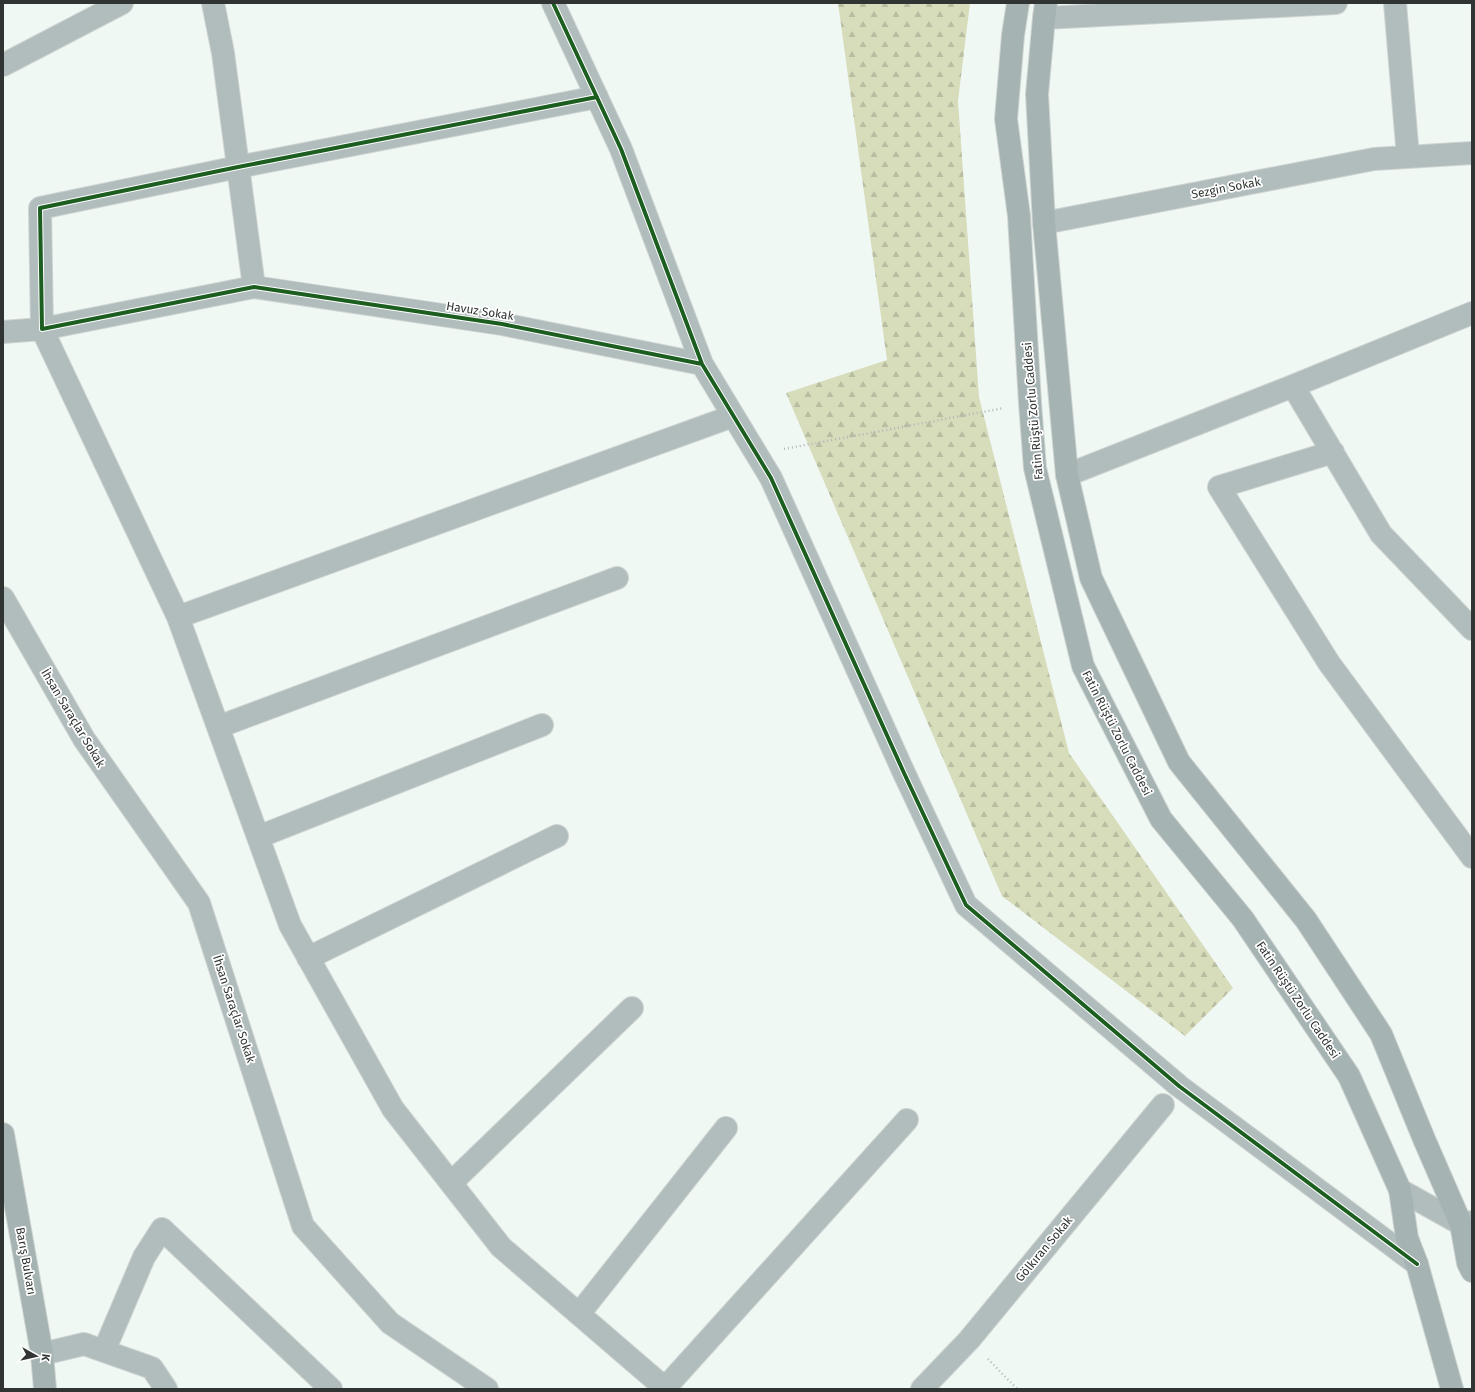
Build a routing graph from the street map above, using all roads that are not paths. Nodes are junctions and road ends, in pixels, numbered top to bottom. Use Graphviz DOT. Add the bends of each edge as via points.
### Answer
graph roads {
  1 [pos="122,3"];
  2 [pos="213,3"];
  3 [pos="553,3"];
  4 [pos="1018,3"];
  5 [pos="1336,3"];
  6 [pos="1395,3"];
  7 [pos="1045,10"];
  8 [pos="3,65"];
  9 [pos="597,97"];
  10 [pos="1472,153"];
  11 [pos="1408,157"];
  12 [pos="238,167"];
  13 [pos="1044,223"];
  14 [pos="254,287"];
  15 [pos="1472,313"];
  16 [pos="42,329"];
  17 [pos="3,332"];
  18 [pos="702,364"];
  19 [pos="1293,386"];
  20 [pos="733,416"];
  21 [pos="1332,452"];
  22 [pos="1067,474"];
  23 [pos="617,578"];
  24 [pos="3,598"];
  25 [pos="178,617"];
  26 [pos="1472,629"];
  27 [pos="542,725"];
  28 [pos="218,727"];
  29 [pos="557,836"];
  30 [pos="258,837"];
  31 [pos="1472,857"];
  32 [pos="308,958"];
  33 [pos="632,1008"];
  34 [pos="1163,1105"];
  35 [pos="907,1120"];
  36 [pos="726,1128"];
  37 [pos="3,1134"];
  38 [pos="451,1182"];
  39 [pos="1400,1190"];
  40 [pos="1467,1223"];
  41 [pos="1417,1264"];
  42 [pos="1472,1271"];
  43 [pos="579,1314"];
  44 [pos="104,1351"];
  45 [pos="42,1354"];
  46 [pos="45,1389"];
  47 [pos="166,1389"];
  48 [pos="331,1389"];
  49 [pos="487,1389"];
  50 [pos="666,1389"];
  51 [pos="922,1389"];
  52 [pos="1452,1389"];
  1 -- 8 [label="street"];
  2 -- 12 [label="street" via="223,53"];
  3 -- 9 [label="street"];
  4 -- 39 [label="main road, Fatin Rüştü Zorlu Caddesi" via="1006,119 1019,216 1035,468 1083,666 1161,819 1243,920 1349,1076"];
  5 -- 7 [label="street"];
  6 -- 11 [label="street"];
  7 -- 13 [label="main road" via="1037,94"];
  9 -- 12 [label="street"];
  9 -- 18 [label="street" via="621,149"];
  10 -- 11 [label="street, Sezgin Sokak"];
  11 -- 13 [label="street, Sezgin Sokak" via="1374,159"];
  12 -- 14 [label="street"];
  12 -- 16 [label="street" via="40,208"];
  13 -- 22 [label="main road"];
  14 -- 16 [label="street, Havuz Sokak"];
  14 -- 18 [label="street, Havuz Sokak" via="502,324"];
  15 -- 19 [label="street"];
  16 -- 17 [label="street, Havuz Sokak"];
  16 -- 25 [label="street"];
  18 -- 20 [label="street"];
  19 -- 21 [label="street"];
  19 -- 22 [label="street"];
  20 -- 25 [label="street"];
  20 -- 41 [label="street" via="771,478 966,905 1179,1086"];
  21 -- 26 [label="street" via="1381,534"];
  21 -- 31 [label="street" via="1219,487 1329,663"];
  22 -- 40 [label="main road" via="1091,578 1179,762 1306,920 1381,1034 1424,1139"];
  23 -- 28 [label="street"];
  24 -- 49 [label="street, İhsan Saraçlar Sokak" via="84,739 199,903 303,1226 390,1323"];
  25 -- 28 [label="street"];
  27 -- 30 [label="street"];
  28 -- 30 [label="street"];
  29 -- 32 [label="street"];
  30 -- 32 [label="street" via="290,925"];
  32 -- 38 [label="street" via="393,1109"];
  33 -- 38 [label="street"];
  34 -- 51 [label="street, Gölkıran Sokak" via="969,1340"];
  35 -- 50 [label="street"];
  36 -- 43 [label="street"];
  37 -- 45 [label="main road, Barış Bulvarı"];
  38 -- 43 [label="street" via="501,1247"];
  39 -- 40 [label="street"];
  39 -- 41 [label="main road, Fatin Rüştü Zorlu Caddesi" via="1407,1238"];
  40 -- 42 [label="main road" via="1468,1263"];
  41 -- 52 [label="main road, Fatin Rüştü Zorlu Caddesi"];
  43 -- 50 [label="street"];
  44 -- 45 [label="street" via="84,1344"];
  44 -- 47 [label="street" via="152,1368"];
  44 -- 48 [label="street" via="144,1257 162,1229"];
  45 -- 46 [label="main road, Barış Bulvarı"];
}
